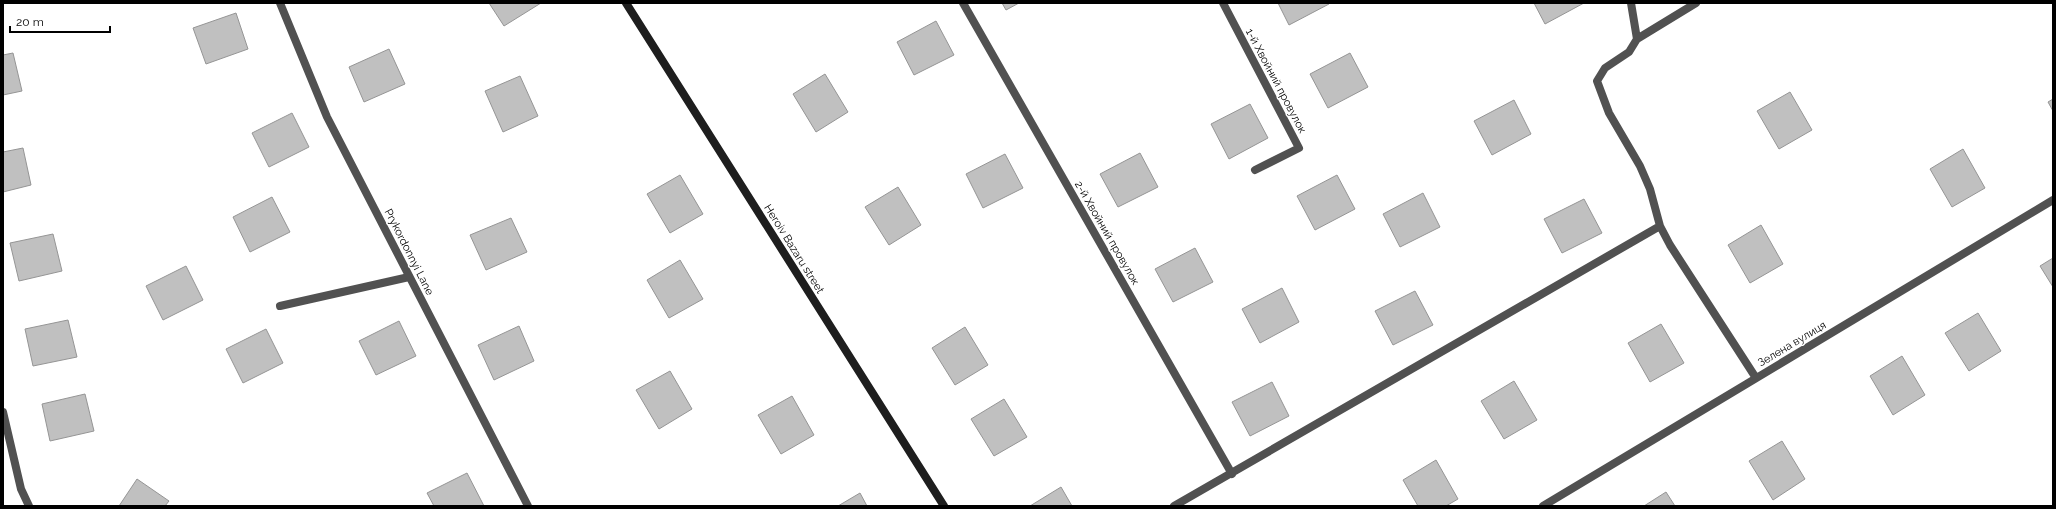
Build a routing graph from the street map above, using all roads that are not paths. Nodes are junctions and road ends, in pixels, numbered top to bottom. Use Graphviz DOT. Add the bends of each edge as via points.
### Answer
graph roads {
  1 [pos="280,3"];
  2 [pos="626,3"];
  3 [pos="963,3"];
  4 [pos="1222,3"];
  5 [pos="1631,3"];
  6 [pos="1696,3"];
  7 [pos="1637,39"];
  8 [pos="1255,170"];
  9 [pos="2053,200"];
  10 [pos="1660,226"];
  11 [pos="409,277"];
  12 [pos="280,306"];
  13 [pos="1756,378"];
  14 [pos="3,412"];
  15 [pos="1232,474"];
  16 [pos="29,506"];
  17 [pos="528,506"];
  18 [pos="944,506"];
  19 [pos="1174,506"];
  20 [pos="1543,506"];
  1 -- 11 [label="street, Prykordonnyi Lane" via="327,117"];
  2 -- 18 [label="main road, Heroiv Bazaru street"];
  3 -- 15 [label="street, 2-й Хвойний провулок"];
  4 -- 8 [label="street, 1-й Хвойний провулок" via="1299,148"];
  5 -- 7 [label="street"];
  6 -- 7 [label="street"];
  7 -- 10 [label="street" via="1629,52 1605,68 1597,81 1609,112 1648,183"];
  9 -- 13 [label="street, Зелена вулиця"];
  10 -- 13 [label="street"];
  10 -- 15 [label="street"];
  11 -- 12 [label="street"];
  11 -- 17 [label="street, Prykordonnyi Lane"];
  13 -- 20 [label="street, Зелена вулиця"];
  14 -- 16 [label="street" via="21,489"];
  15 -- 19 [label="street"];
}
